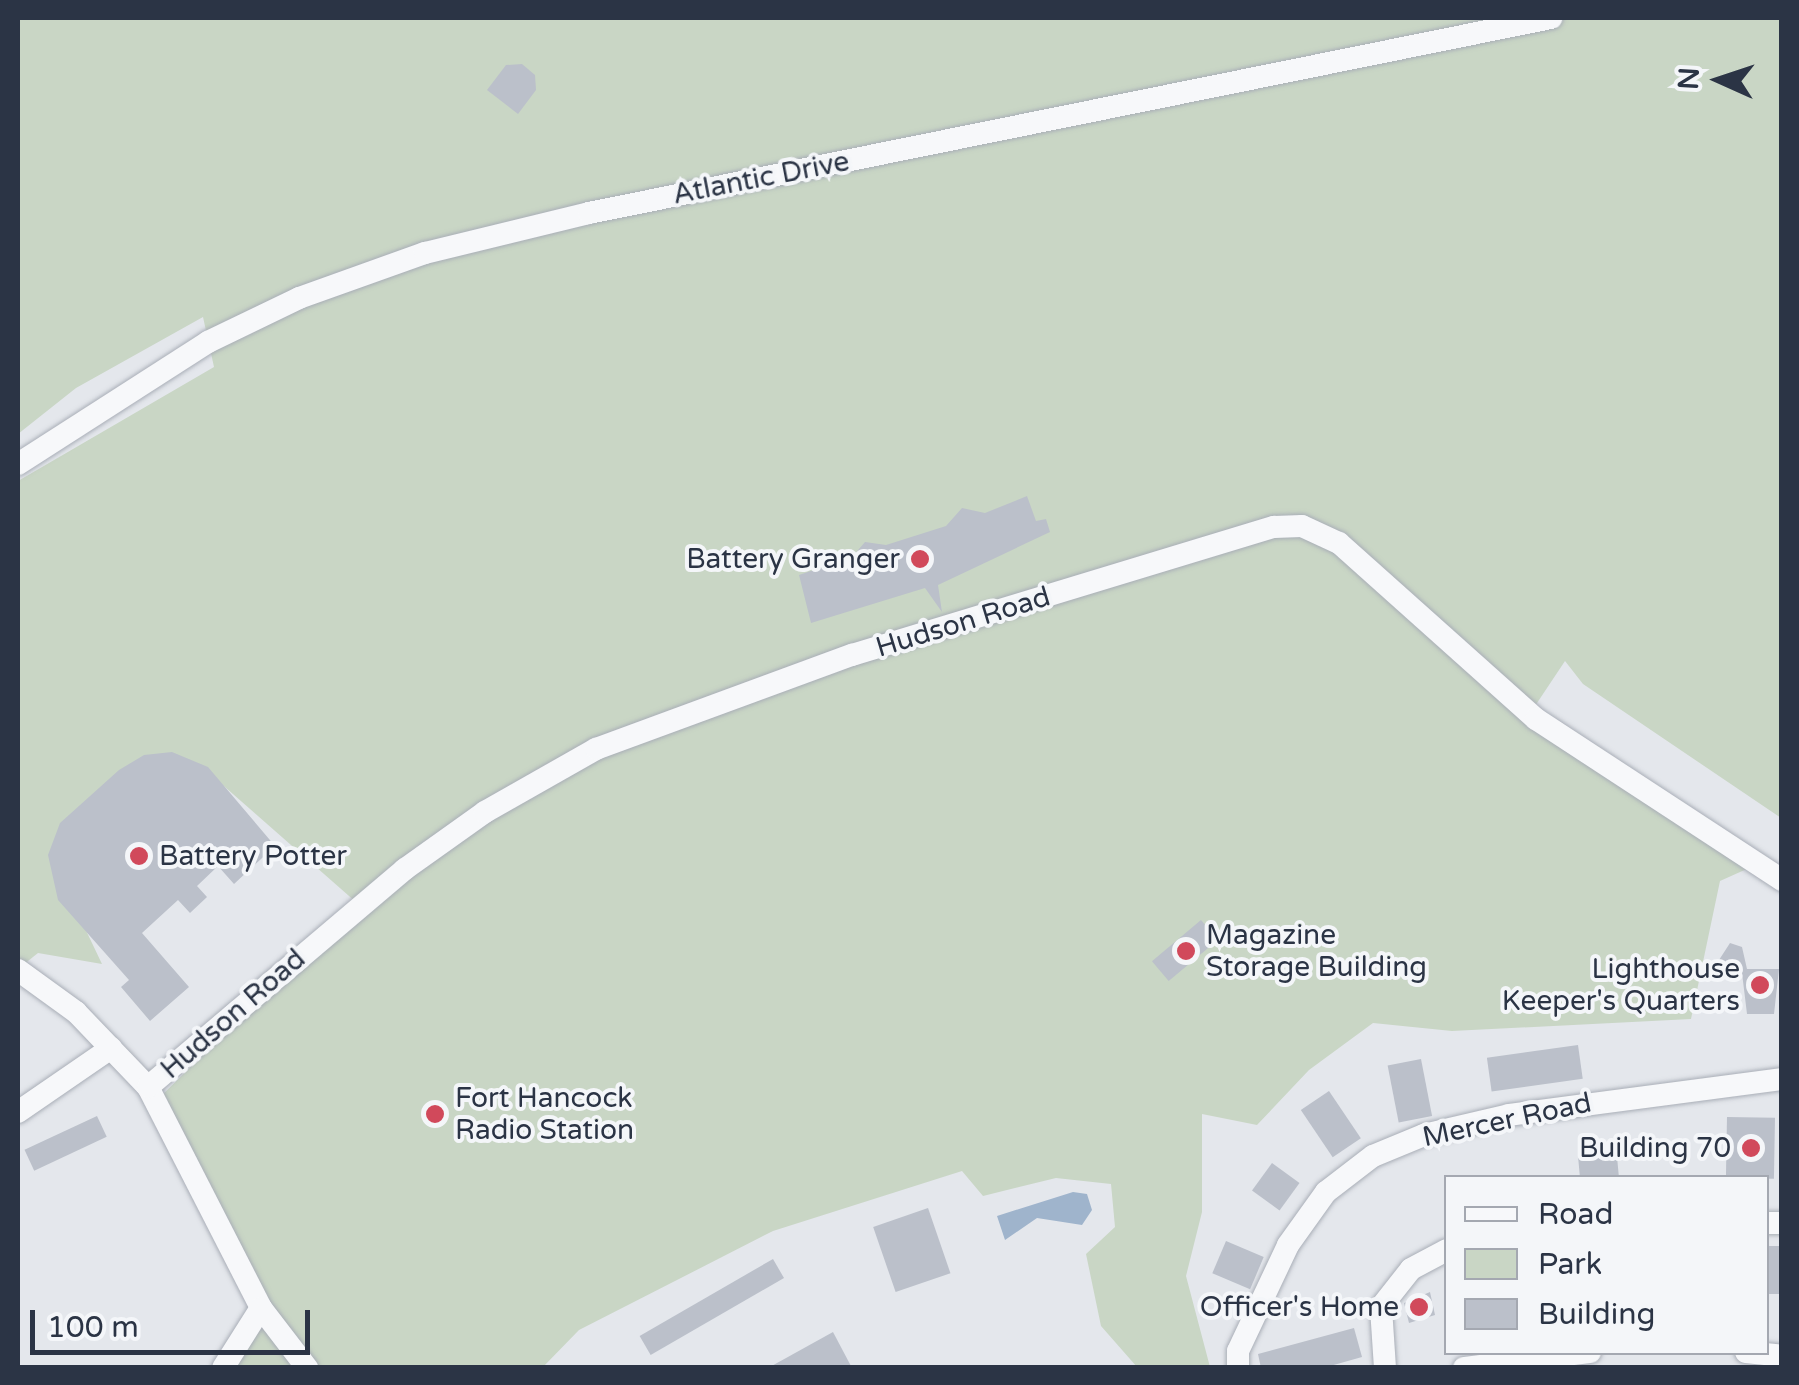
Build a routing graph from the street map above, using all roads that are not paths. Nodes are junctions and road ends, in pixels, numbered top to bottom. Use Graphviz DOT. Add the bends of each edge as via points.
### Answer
graph roads {
  1 [pos="1552,18"];
  2 [pos="18,464"];
  3 [pos="1782,880"];
  4 [pos="18,970"];
  5 [pos="111,1048"];
  6 [pos="1782,1079"];
  7 [pos="148,1087"];
  8 [pos="18,1112"];
  9 [pos="1444,1251"];
  10 [pos="261,1308"];
  11 [pos="1566,1355"];
  12 [pos="223,1368"];
  13 [pos="307,1368"];
  14 [pos="1238,1368"];
  15 [pos="1385,1368"];
  16 [pos="1464,1368"];
  1 -- 2 [label="street, Atlantic Drive" via="589,213 425,254 299,298 208,342"];
  3 -- 7 [label="street, Hudson Road" via="1576,749 1339,543 1316,530 1274,527 852,655 596,749 485,812 405,868"];
  4 -- 5 [label="street"];
  5 -- 7 [label="street"];
  5 -- 8 [label="street"];
  6 -- 14 [label="street, Mercer Road" via="1509,1115 1424,1135 1373,1156 1326,1192 1288,1246 1238,1350"];
  7 -- 10 [label="street"];
  9 -- 15 [label="street" via="1411,1269 1380,1307"];
  10 -- 12 [label="street"];
  10 -- 13 [label="street"];
  11 -- 16 [label="street"];
}
